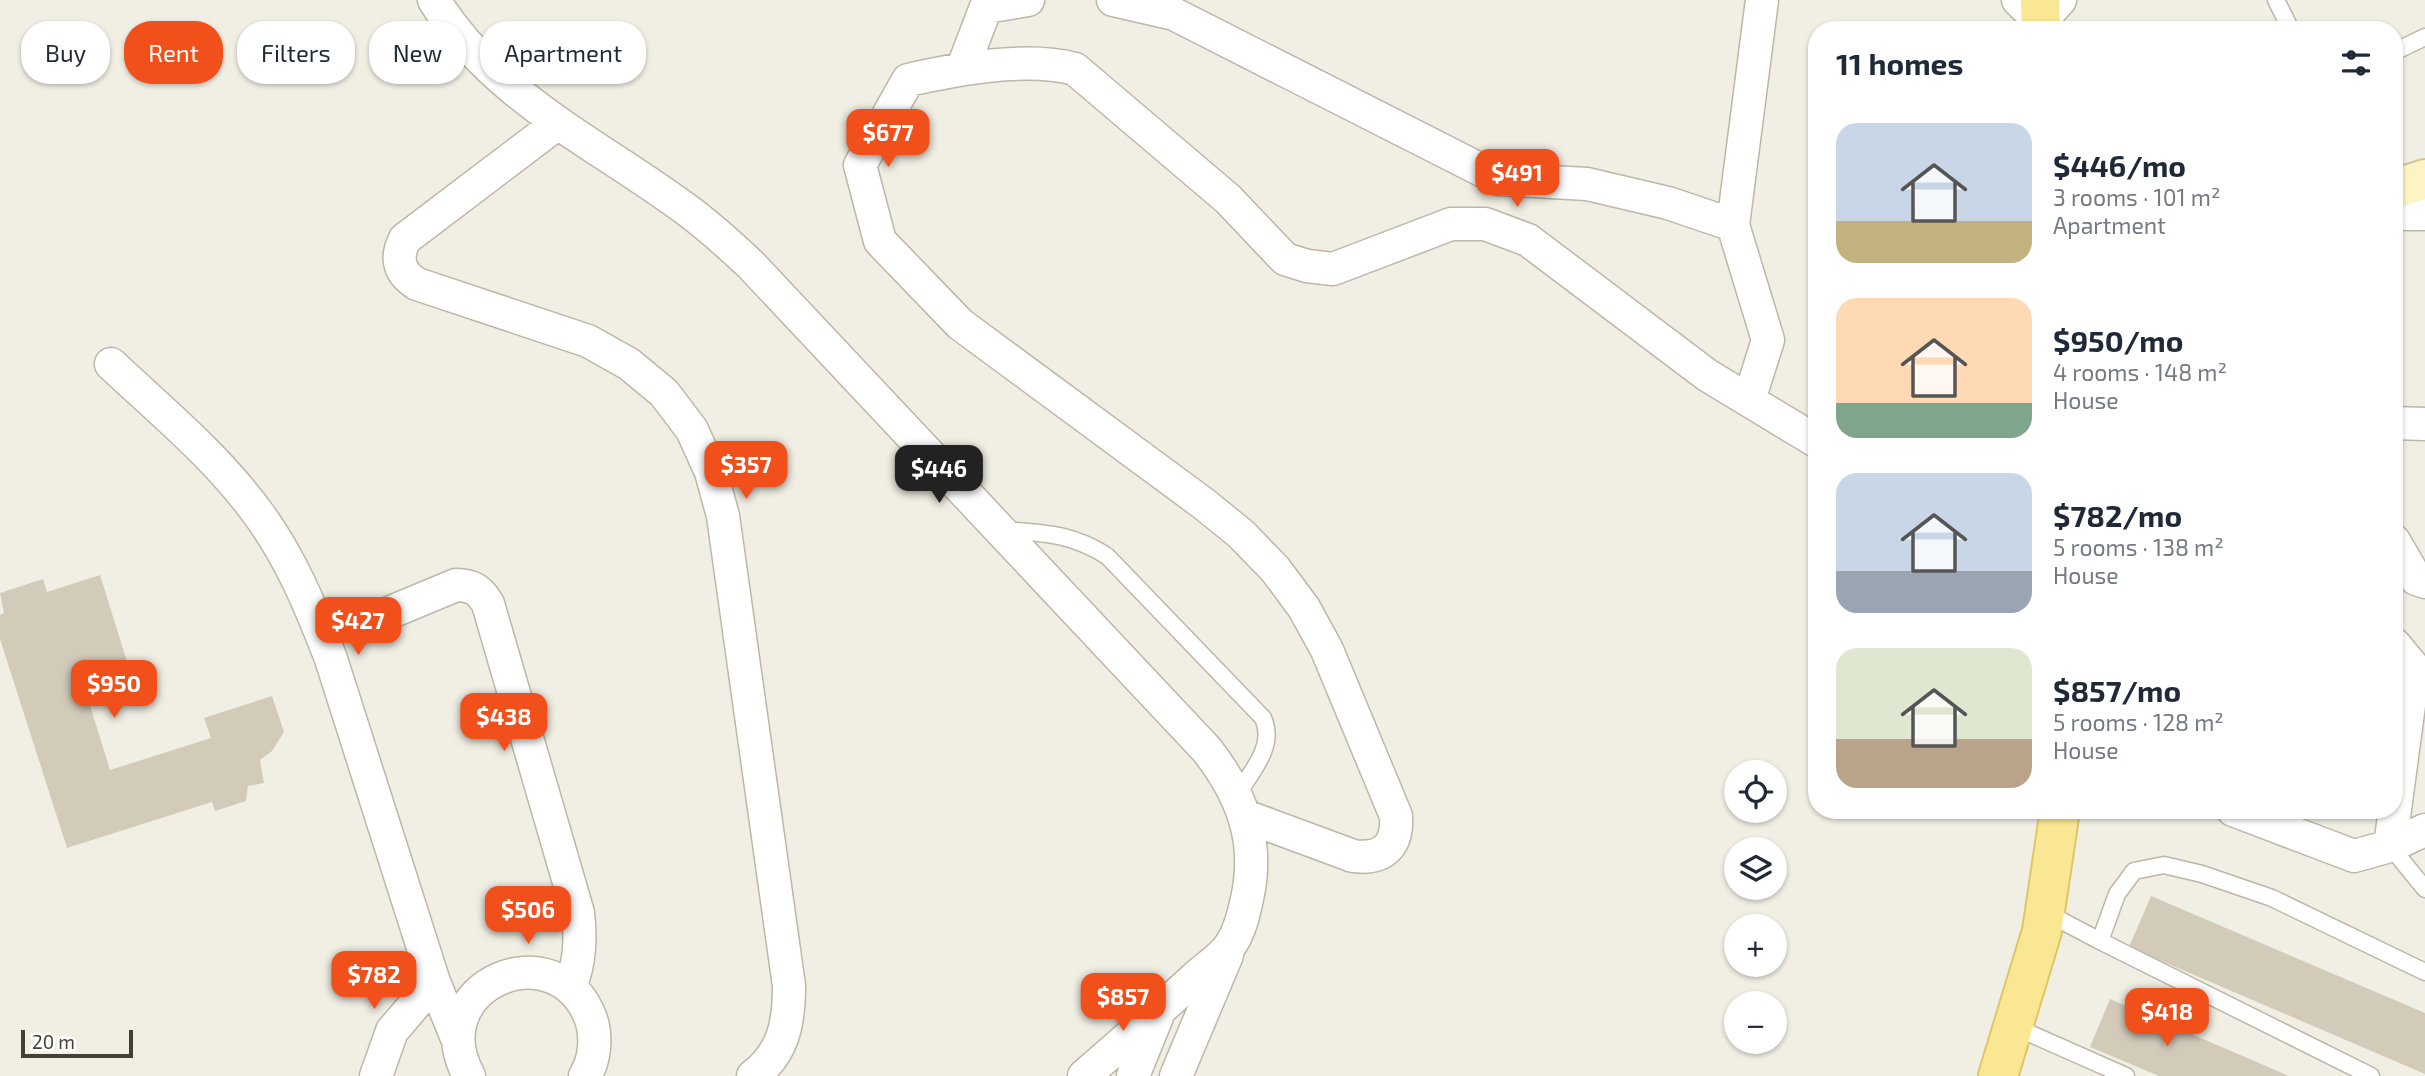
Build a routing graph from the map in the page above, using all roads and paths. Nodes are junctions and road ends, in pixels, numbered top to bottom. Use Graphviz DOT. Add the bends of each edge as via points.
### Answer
graph roads {
  1 [pos="434,0"];
  2 [pos="1028,0"];
  3 [pos="1113,0"];
  4 [pos="1762,0"];
  5 [pos="2276,0"];
  6 [pos="2286,21"];
  7 [pos="2425,37"];
  8 [pos="2403,48"];
  9 [pos="963,67"];
  10 [pos="558,123"];
  11 [pos="1499,179"];
  12 [pos="2425,179"];
  13 [pos="2403,186"];
  14 [pos="2425,214"];
  15 [pos="2403,215"];
  16 [pos="1485,225"];
  17 [pos="1733,225"];
  18 [pos="111,364"];
  19 [pos="1749,400"];
  20 [pos="2403,423"];
  21 [pos="2425,424"];
  22 [pos="1808,435"];
  23 [pos="998,530"];
  24 [pos="2403,557"];
  25 [pos="2425,582"];
  26 [pos="372,620"];
  27 [pos="2403,655"];
  28 [pos="2403,750"];
  29 [pos="1241,806"];
  30 [pos="2059,819"];
  31 [pos="2257,819"];
  32 [pos="2394,819"];
  33 [pos="2425,830"];
  34 [pos="2390,846"];
  35 [pos="2425,889"];
  36 [pos="2045,912"];
  37 [pos="2100,941"];
  38 [pos="1231,945"];
  39 [pos="2425,972"];
  40 [pos="434,982"];
  41 [pos="570,988"];
  42 [pos="1161,1009"];
  43 [pos="2013,1026"];
  44 [pos="457,1038"];
  45 [pos="590,1075"];
  46 [pos="376,1076"];
  47 [pos="469,1076"];
  48 [pos="753,1076"];
  49 [pos="1084,1076"];
  50 [pos="1133,1076"];
  51 [pos="1176,1076"];
  52 [pos="1998,1076"];
  53 [pos="2126,1076"];
  54 [pos="2371,1076"];
  1 -- 10 [label="street" via="475,53 514,91"];
  2 -- 9 [label="street" via="986,7"];
  3 -- 11 [label="street" via="1174,14"];
  4 -- 17 [label="street"];
  5 -- 6 [label="lane"];
  7 -- 8 [label="lane"];
  9 -- 16 [label="street" via="1055,64 1075,69 1227,199 1285,259 1307,266 1333,269 1451,224"];
  9 -- 29 [label="street" via="908,79 860,165 880,241 961,324 1204,503 1275,569 1327,650 1396,816 1397,830 1381,854 1353,856"];
  10 -- 23 [label="street" via="721,236"];
  10 -- 48 [label="street" via="405,239 398,259 401,270 417,284 588,341 629,363 664,393 692,430 711,472 723,516 789,986 789,1015 781,1044"];
  11 -- 16 [label="street"];
  11 -- 17 [label="street" via="1587,184 1668,203"];
  12 -- 13 [label="main road"];
  14 -- 15 [label="street"];
  16 -- 19 [label="street" via="1528,240 1707,375"];
  17 -- 19 [label="street" via="1768,340"];
  18 -- 40 [label="street" via="223,470 287,559 331,659"];
  19 -- 22 [label="street"];
  20 -- 21 [label="street"];
  23 -- 29 [label="street" via="1207,750 1224,771"];
  23 -- 29 [label="lane" via="1059,534 1107,556 1263,718 1265,750"];
  24 -- 25 [label="street" via="2416,579"];
  26 -- 41 [label="street" via="456,585 475,588 488,604 578,913 579,959"];
  27 -- 28 [label="street" via="2414,668"];
  29 -- 38 [label="street" via="1251,849 1251,882"];
  30 -- 36 [label="main road"];
  31 -- 34 [label="street" via="2354,856"];
  32 -- 34 [label="street"];
  33 -- 34 [label="street"];
  34 -- 35 [label="lane"];
  36 -- 37 [label="lane"];
  36 -- 43 [label="main road"];
  37 -- 39 [label="lane" via="2117,894 2134,871 2164,865 2272,898"];
  37 -- 54 [label="lane"];
  38 -- 42 [label="street"];
  38 -- 51 [label="street"];
  40 -- 44 [label="street"];
  40 -- 46 [label="street" via="392,1031"];
  41 -- 44 [label="street" via="551,976 508,974 488,983 472,998 461,1017"];
  41 -- 45 [label="street" via="585,1005 594,1027"];
  42 -- 49 [label="street"];
  42 -- 50 [label="street"];
  43 -- 52 [label="main road"];
  43 -- 53 [label="lane"];
  44 -- 47 [label="street"];
}
